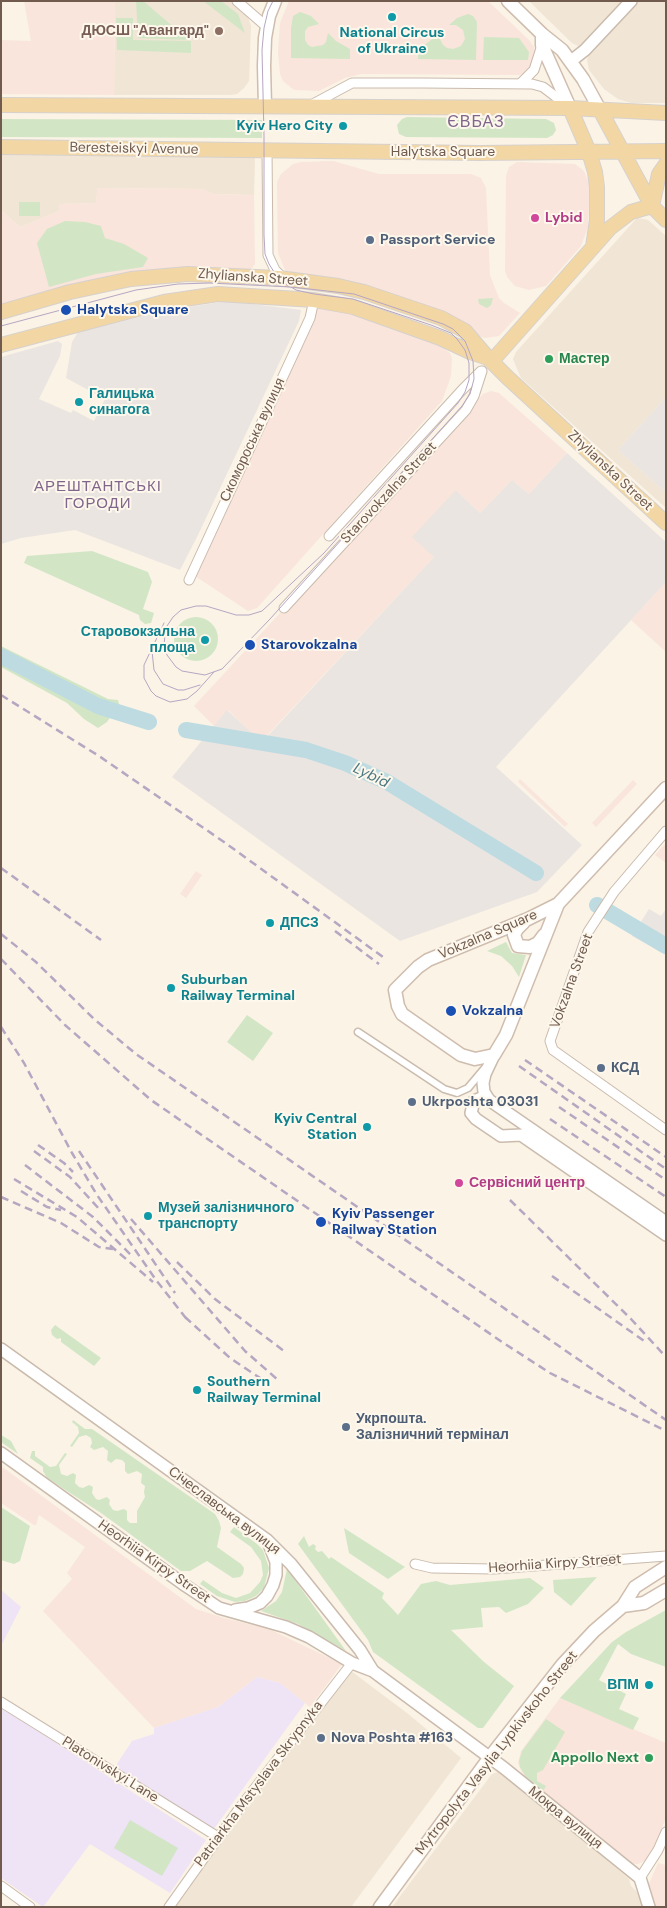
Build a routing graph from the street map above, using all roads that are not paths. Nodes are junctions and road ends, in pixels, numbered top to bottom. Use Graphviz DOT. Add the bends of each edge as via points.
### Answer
graph roads {
  1 [pos="237,1"];
  2 [pos="275,1"];
  3 [pos="508,1"];
  4 [pos="631,1"];
  5 [pos="267,27"];
  6 [pos="542,40"];
  7 [pos="571,61"];
  8 [pos="520,84"];
  9 [pos="1,105"];
  10 [pos="265,106"];
  11 [pos="309,106"];
  12 [pos="570,108"];
  13 [pos="600,110"];
  14 [pos="666,113"];
  15 [pos="1,148"];
  16 [pos="267,150"];
  17 [pos="621,151"];
  18 [pos="666,151"];
  19 [pos="589,152"];
  20 [pos="666,164"];
  21 [pos="652,206"];
  22 [pos="666,220"];
  23 [pos="593,247"];
  24 [pos="284,279"];
  25 [pos="314,300"];
  26 [pos="1,312"];
  27 [pos="1,344"];
  28 [pos="487,363"];
  29 [pos="666,523"];
  30 [pos="329,536"];
  31 [pos="189,580"];
  32 [pos="284,608"];
  33 [pos="666,788"];
  34 [pos="666,831"];
  35 [pos="558,904"];
  36 [pos="528,919"];
  37 [pos="547,931"];
  38 [pos="358,1032"];
  39 [pos="490,1060"];
  40 [pos="489,1100"];
  41 [pos="514,1117"];
  42 [pos="666,1130"];
  43 [pos="513,1135"];
  44 [pos="666,1222"];
  45 [pos="666,1235"];
  46 [pos="1,1349"];
  47 [pos="1,1453"];
  48 [pos="267,1540"];
  49 [pos="666,1556"];
  50 [pos="415,1564"];
  51 [pos="666,1567"];
  52 [pos="666,1590"];
  53 [pos="623,1606"];
  54 [pos="228,1611"];
  55 [pos="352,1663"];
  56 [pos="373,1671"];
  57 [pos="1,1702"];
  58 [pos="490,1757"];
  59 [pos="666,1832"];
  60 [pos="218,1838"];
  61 [pos="640,1878"];
  62 [pos="1,1886"];
  63 [pos="30,1907"];
  64 [pos="168,1907"];
  65 [pos="380,1907"];
  66 [pos="649,1907"];
  1 -- 5 [label="street"];
  2 -- 5 [label="main road"];
  3 -- 6 [label="main road"];
  4 -- 7 [label="street"];
  5 -- 10 [label="main road"];
  6 -- 7 [label="main road" via="554,43"];
  6 -- 8 [label="street" via="534,70"];
  6 -- 12 [label="main road"];
  7 -- 13 [label="main road"];
  8 -- 11 [label="street" via="352,83"];
  8 -- 12 [label="street" via="543,87"];
  9 -- 10 [label="main road"];
  10 -- 11 [label="main road"];
  11 -- 12 [label="main road"];
  12 -- 13 [label="main road"];
  12 -- 19 [label="main road"];
  13 -- 14 [label="main road"];
  13 -- 17 [label="main road"];
  15 -- 16 [label="main road, Beresteiskyi Avenue"];
  16 -- 19 [label="main road, Halytska Square"];
  16 -- 24 [label="street" via="268,255"];
  17 -- 18 [label="main road, Halytska Square"];
  17 -- 19 [label="main road, Halytska Square"];
  17 -- 21 [label="main road"];
  19 -- 23 [label="main road" via="597,197"];
  20 -- 21 [label="main road" via="659,174"];
  21 -- 22 [label="main road"];
  21 -- 23 [label="main road, Starovokzalna Street" via="625,216"];
  23 -- 28 [label="main road, Starovokzalna Street"];
  24 -- 26 [label="main road, Zhylianska Street" via="188,274 131,279"];
  24 -- 28 [label="main road, Zhylianska Street" via="364,292 441,318 465,331"];
  25 -- 27 [label="main road, Zhylianska Street" via="218,294 181,298"];
  25 -- 28 [label="main road, Zhylianska Street" via="353,307 400,322 470,352"];
  25 -- 31 [label="street, Скомороська вулиця" via="310,318"];
  28 -- 29 [label="main road, Zhylianska Street"];
  28 -- 30 [label="street, Starovokzalna Street"];
  28 -- 32 [label="street, Starovokzalna Street" via="466,410"];
  33 -- 35 [label="main road"];
  34 -- 42 [label="street, Vokzalna Street" via="610,898 588,932 550,1041 553,1050"];
  35 -- 36 [label="main road, Vokzalna Square"];
  35 -- 37 [label="main road, Vokzalna Square"];
  36 -- 37 [label="main road" via="514,935 518,946 530,947"];
  36 -- 39 [label="main road, Vokzalna Square" via="428,960 411,972 395,990 402,1014 461,1055"];
  37 -- 39 [label="main road, Vokzalna Square" via="506,1035"];
  38 -- 39 [label="street, Vokzalna Square" via="444,1090 457,1094 468,1088"];
  39 -- 40 [label="street" via="483,1087"];
  40 -- 41 [label="street"];
  40 -- 43 [label="street" via="481,1098 474,1102 473,1116 501,1136"];
  41 -- 43 [label="street" via="518,1124"];
  41 -- 44 [label="street"];
  43 -- 45 [label="street" via="521,1136"];
  46 -- 48 [label="street, Січеславська вулиця"];
  47 -- 54 [label="street, Heorhiia Kirpy Street" via="208,1601"];
  48 -- 54 [label="street" via="276,1562 274,1585 260,1603"];
  48 -- 56 [label="street, Січеславська вулиця" via="291,1564"];
  49 -- 50 [label="street, Heorhiia Kirpy Street" via="494,1569 432,1568"];
  51 -- 53 [label="main road, Mytropolyta Vasylia Lypkivskoho Street" via="635,1587"];
  52 -- 53 [label="main road, Mytropolyta Vasylia Lypkivskoho Street" via="644,1603"];
  53 -- 58 [label="main road, Mytropolyta Vasylia Lypkivskoho Street" via="563,1664"];
  54 -- 55 [label="street, Heorhiia Kirpy Street" via="286,1627"];
  55 -- 56 [label="street, Heorhiia Kirpy Street"];
  55 -- 60 [label="street, Patriarkha Mstyslava Skrypnyka"];
  56 -- 58 [label="street, Січеславська вулиця"];
  57 -- 60 [label="street, Platonivskyi Lane"];
  58 -- 61 [label="street, Мокра вулиця"];
  58 -- 65 [label="main road, Mytropolyta Vasylia Lypkivskoho Street"];
  59 -- 61 [label="street"];
  60 -- 64 [label="street, Patriarkha Mstyslava Skrypnyka"];
  61 -- 66 [label="street"];
  62 -- 63 [label="street"];
}
